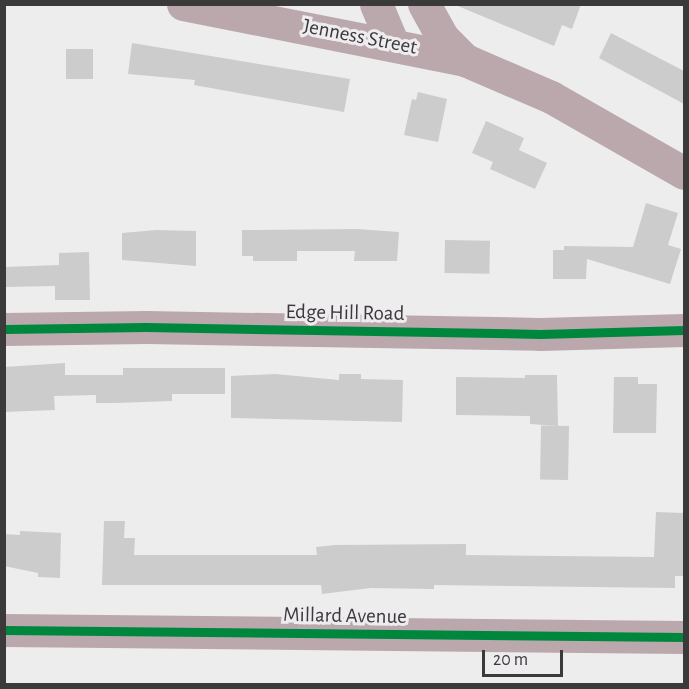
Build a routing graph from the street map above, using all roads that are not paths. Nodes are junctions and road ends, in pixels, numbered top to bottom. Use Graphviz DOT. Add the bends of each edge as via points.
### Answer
graph roads {
  1 [pos="183,4"];
  2 [pos="376,4"];
  3 [pos="424,4"];
  4 [pos="392,42"];
  5 [pos="465,60"];
  6 [pos="684,173"];
  7 [pos="4,329"];
  8 [pos="684,330"];
  9 [pos="4,630"];
  10 [pos="684,637"];
  1 -- 4 [label="street, Jenness Street"];
  2 -- 4 [label="street"];
  3 -- 5 [label="street, Jenness Street" via="442,37"];
  4 -- 5 [label="street, Jenness Street"];
  5 -- 6 [label="street, Jenness Street" via="551,97"];
  7 -- 8 [label="street, Edge Hill Road" via="146,327 540,334"];
  9 -- 10 [label="street, Millard Avenue"];
}
